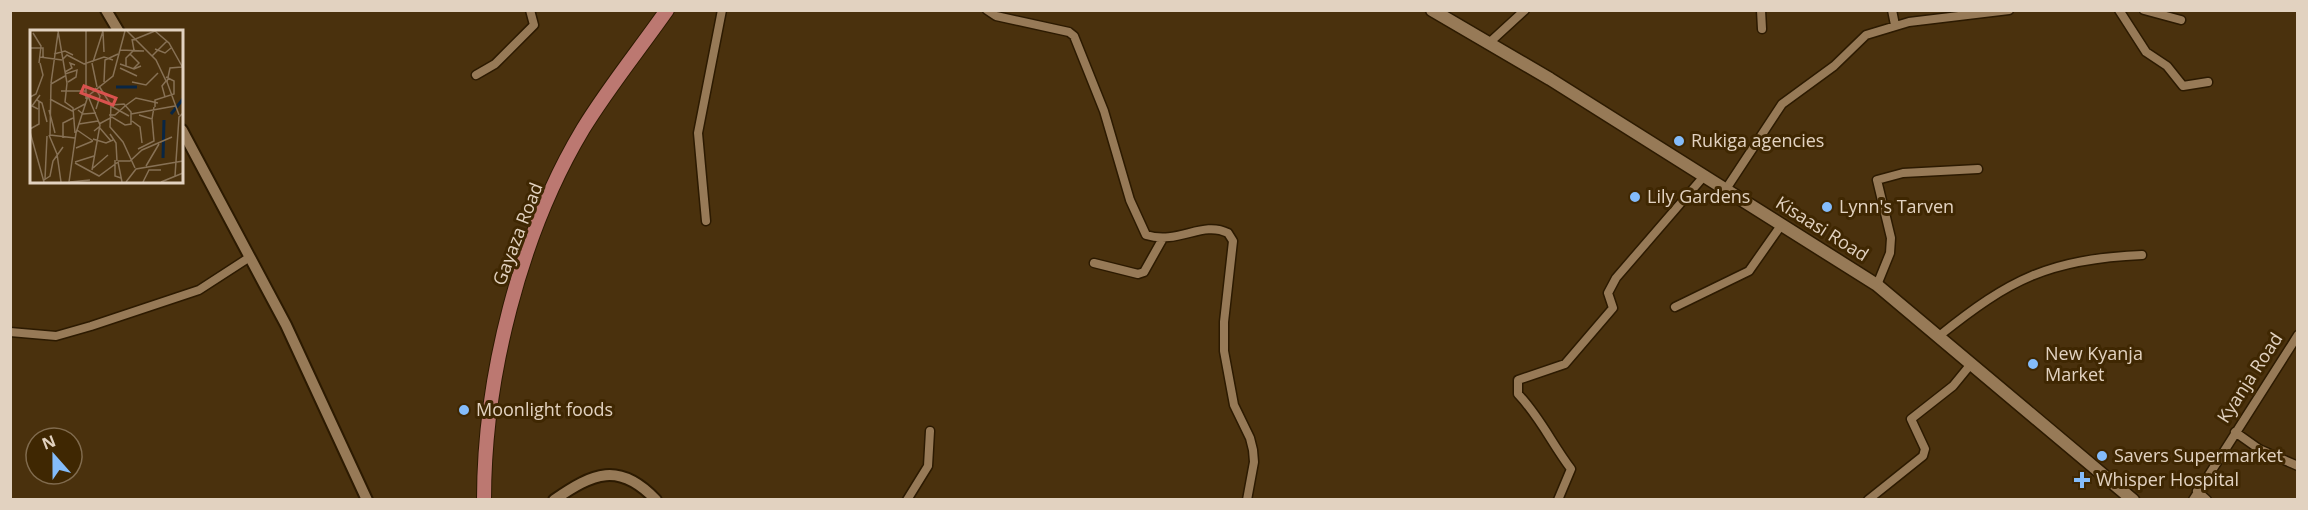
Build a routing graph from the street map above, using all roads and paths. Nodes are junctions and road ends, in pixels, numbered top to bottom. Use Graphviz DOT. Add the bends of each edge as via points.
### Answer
graph roads {
  1 [pos="106,10"];
  2 [pos="530,10"];
  3 [pos="667,10"];
  4 [pos="722,10"];
  5 [pos="987,10"];
  6 [pos="1432,10"];
  7 [pos="1525,10"];
  8 [pos="1761,10"];
  9 [pos="1892,10"];
  10 [pos="2009,10"];
  11 [pos="2119,10"];
  12 [pos="2144,10"];
  13 [pos="2181,20"];
  14 [pos="1896,25"];
  15 [pos="1762,29"];
  16 [pos="118,30"];
  17 [pos="1489,44"];
  18 [pos="476,75"];
  19 [pos="2208,82"];
  20 [pos="183,132"];
  21 [pos="1977,169"];
  22 [pos="1705,175"];
  23 [pos="1726,189"];
  24 [pos="706,221"];
  25 [pos="1782,224"];
  26 [pos="1162,240"];
  27 [pos="2142,255"];
  28 [pos="250,257"];
  29 [pos="1094,263"];
  30 [pos="1877,285"];
  31 [pos="1675,307"];
  32 [pos="10,332"];
  33 [pos="2298,335"];
  34 [pos="1939,336"];
  35 [pos="1971,364"];
  36 [pos="930,431"];
  37 [pos="2235,432"];
  38 [pos="2298,466"];
  39 [pos="2195,495"];
  40 [pos="2127,498"];
  41 [pos="367,500"];
  42 [pos="484,500"];
  43 [pos="554,500"];
  44 [pos="656,500"];
  45 [pos="907,500"];
  46 [pos="1247,500"];
  47 [pos="1558,500"];
  48 [pos="1868,500"];
  49 [pos="2207,500"];
  1 -- 16 [label="street"];
  2 -- 18 [label="street" via="534,25 495,64"];
  3 -- 42 [label="main road, Gayaza Road" via="583,130 539,219 515,289 492,387"];
  4 -- 24 [label="street" via="698,133"];
  5 -- 26 [label="street" via="996,16 1074,36 1104,111 1138,219 1146,235"];
  6 -- 17 [label="main road, Kisaasi Road"];
  7 -- 17 [label="street"];
  8 -- 15 [label="street"];
  9 -- 14 [label="street"];
  10 -- 14 [label="street"];
  11 -- 19 [label="street" via="2146,52 2167,66 2182,86"];
  12 -- 13 [label="street"];
  14 -- 23 [label="street" via="1866,35 1834,66 1789,97"];
  17 -- 22 [label="main road, Kisaasi Road"];
  20 -- 28 [label="street"];
  21 -- 30 [label="street" via="1903,173 1877,180 1891,238 1890,253"];
  22 -- 23 [label="main road, Kisaasi Road"];
  22 -- 47 [label="street" via="1616,278 1608,293 1613,308 1586,342 1565,364 1518,380 1518,394 1537,413 1553,446 1571,470"];
  23 -- 25 [label="main road, Kisaasi Road"];
  25 -- 30 [label="main road, Kisaasi Road"];
  25 -- 31 [label="street" via="1749,271"];
  26 -- 29 [label="street" via="1144,272 1138,274"];
  26 -- 46 [label="street" via="1213,228 1228,233 1233,241 1224,351 1234,405 1253,450"];
  27 -- 34 [label="street" via="2056,266 2028,275 2001,289"];
  28 -- 32 [label="street" via="199,290 91,326 56,336"];
  28 -- 41 [label="street" via="286,324"];
  30 -- 34 [label="main road, Kisaasi Road"];
  33 -- 37 [label="street, Kyanja Road"];
  34 -- 35 [label="main road, Kisaasi Road"];
  35 -- 40 [label="main road, Kisaasi Road"];
  35 -- 48 [label="street" via="1953,386 1911,419 1925,449 1923,456"];
  36 -- 45 [label="street" via="928,466"];
  37 -- 38 [label="street" via="2259,449"];
  37 -- 39 [label="street, Kyanja Road"];
  39 -- 49 [label="street"];
  43 -- 44 [label="street" via="583,481 605,473 637,483"];
}
